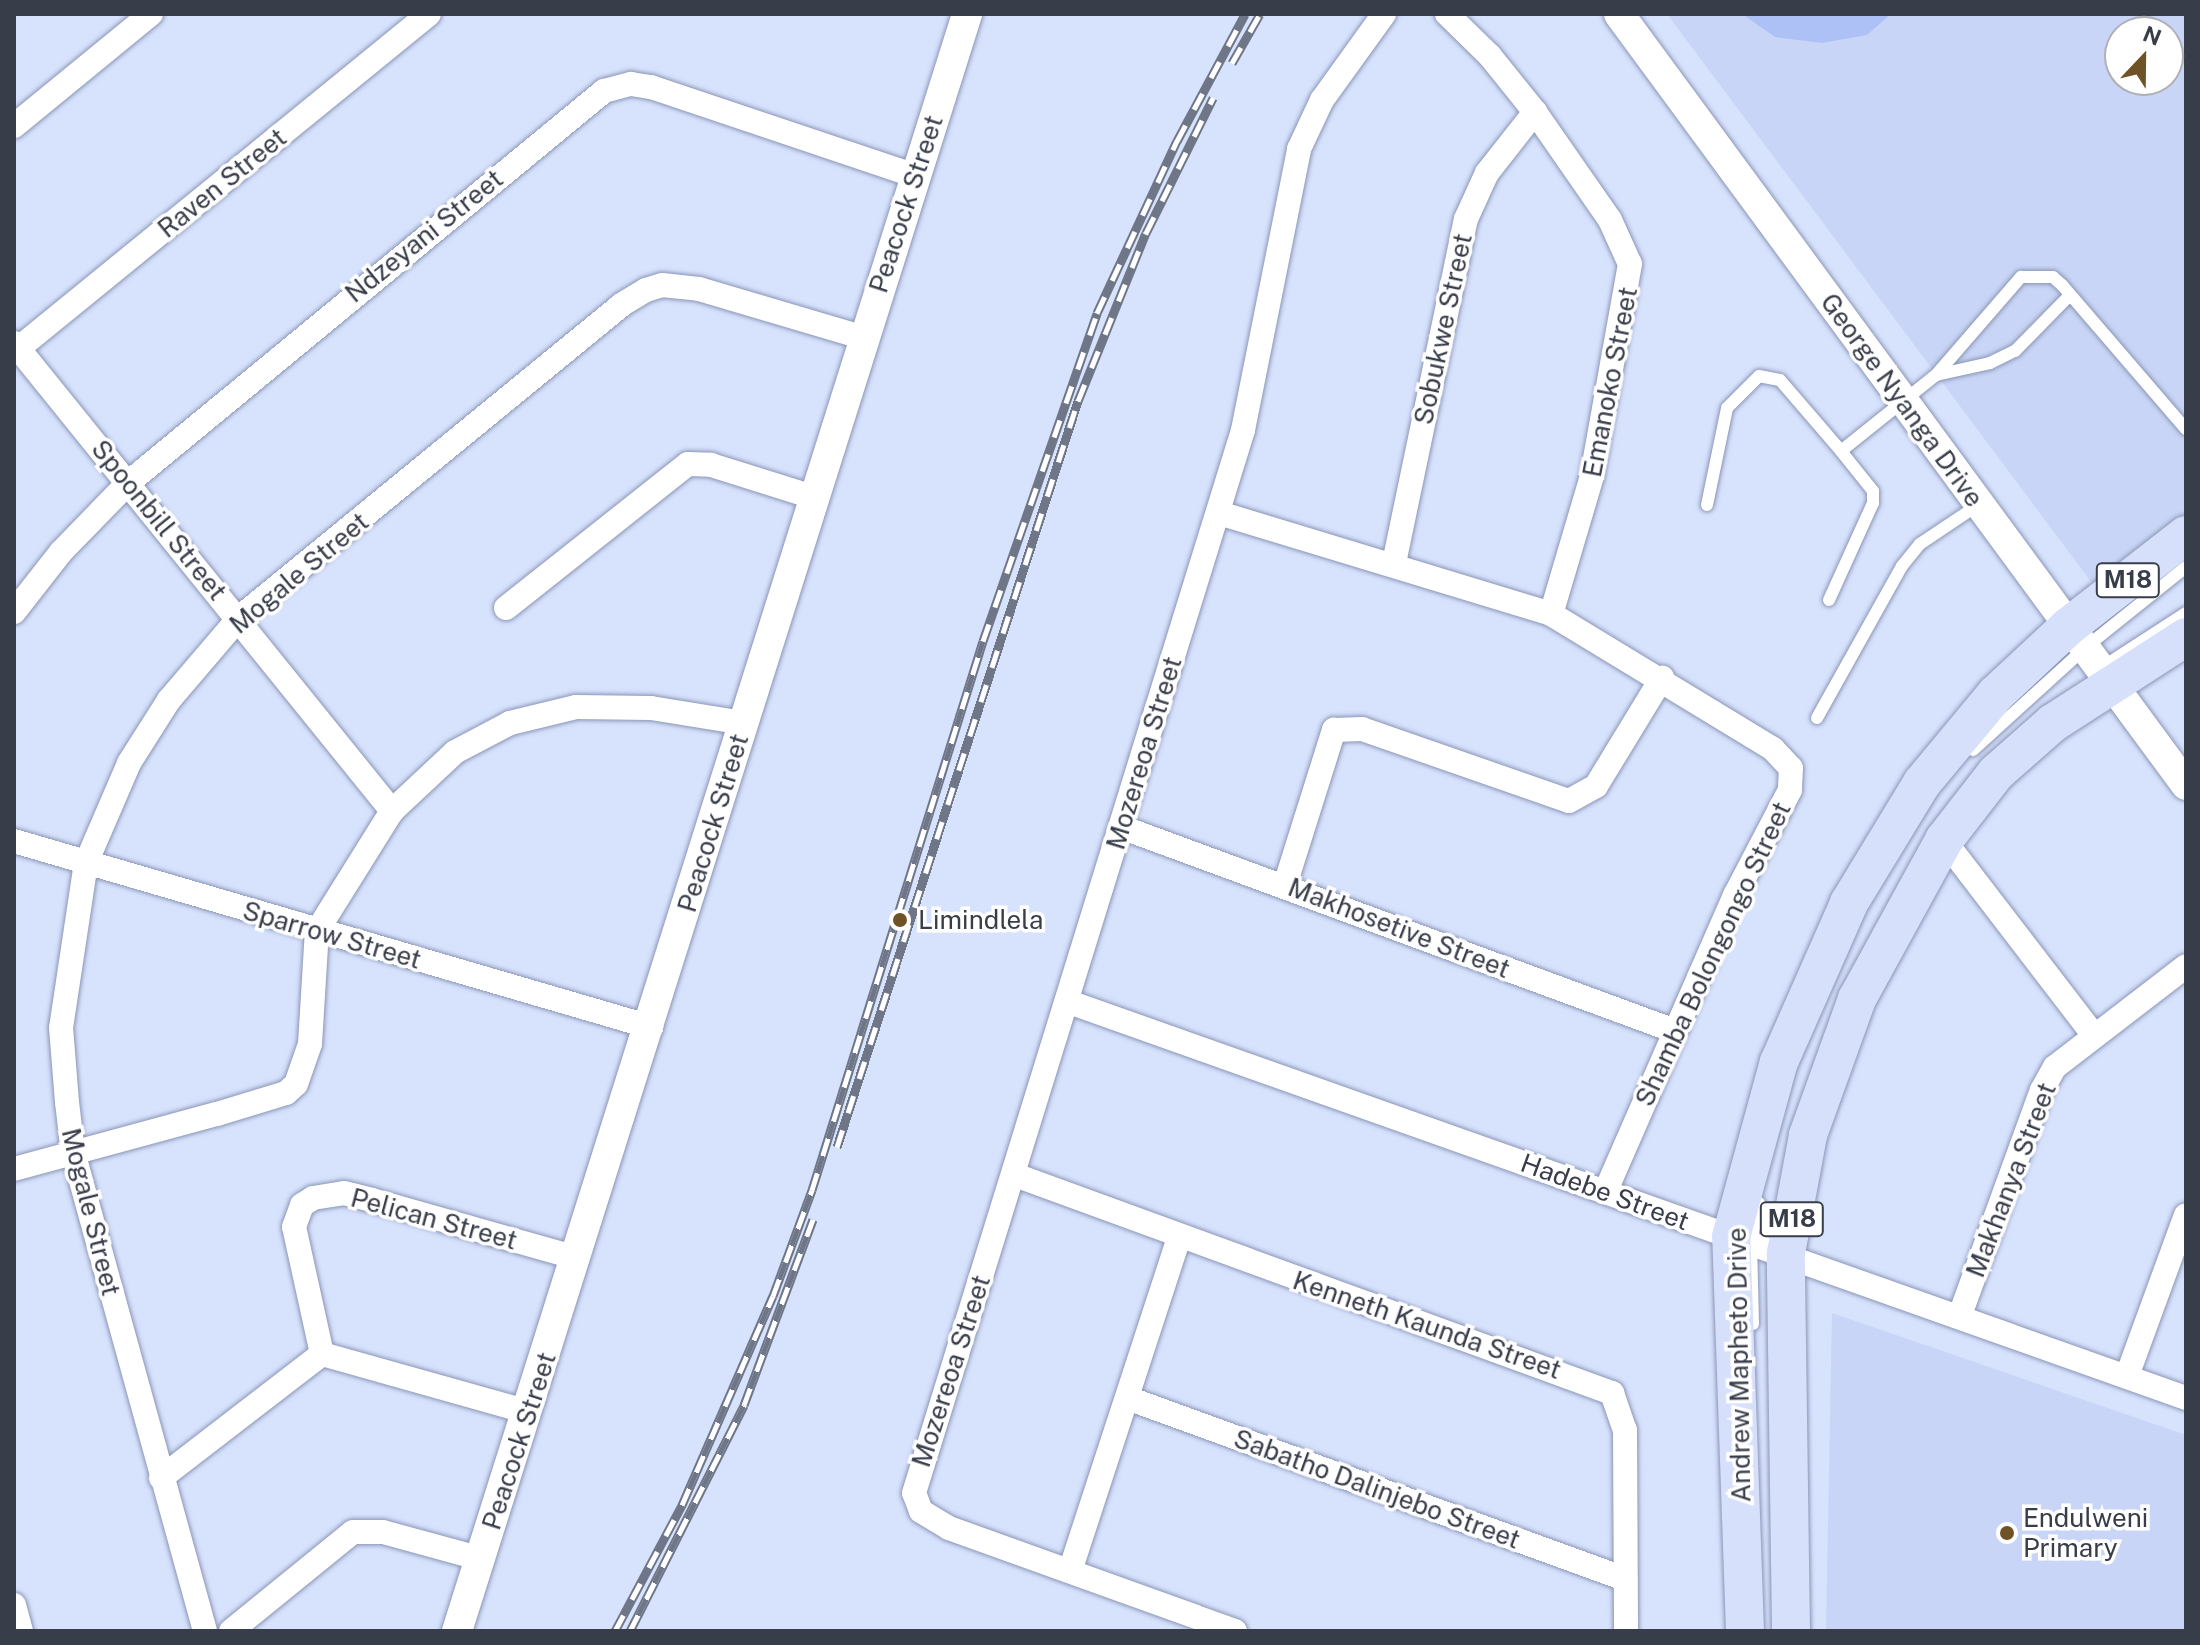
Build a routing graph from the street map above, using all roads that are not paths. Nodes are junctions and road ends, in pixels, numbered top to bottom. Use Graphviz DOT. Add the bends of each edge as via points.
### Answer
graph roads {
  1 [pos="151,14"];
  2 [pos="429,14"];
  3 [pos="967,14"];
  4 [pos="1384,14"];
  5 [pos="1447,14"];
  6 [pos="1619,14"];
  7 [pos="1535,112"];
  8 [pos="14,126"];
  9 [pos="915,176"];
  10 [pos="2070,295"];
  11 [pos="864,338"];
  12 [pos="15,347"];
  13 [pos="1936,375"];
  14 [pos="1903,401"];
  15 [pos="2186,429"];
  16 [pos="1841,451"];
  17 [pos="128,483"];
  18 [pos="816,498"];
  19 [pos="1707,505"];
  20 [pos="1978,505"];
  21 [pos="1219,513"];
  22 [pos="2186,535"];
  23 [pos="1394,563"];
  24 [pos="2186,567"];
  25 [pos="1829,600"];
  26 [pos="506,608"];
  27 [pos="14,612"];
  28 [pos="2186,613"];
  29 [pos="1551,614"];
  30 [pos="239,618"];
  31 [pos="2186,637"];
  32 [pos="2093,660"];
  33 [pos="1662,678"];
  34 [pos="2068,695"];
  35 [pos="1817,718"];
  36 [pos="744,723"];
  37 [pos="1960,764"];
  38 [pos="2186,785"];
  39 [pos="392,811"];
  40 [pos="1121,827"];
  41 [pos="1944,840"];
  42 [pos="14,841"];
  43 [pos="86,863"];
  44 [pos="1285,885"];
  45 [pos="1899,890"];
  46 [pos="1879,927"];
  47 [pos="317,931"];
  48 [pos="2186,966"];
  49 [pos="1069,1002"];
  50 [pos="651,1027"];
  51 [pos="1675,1031"];
  52 [pos="2093,1034"];
  53 [pos="1788,1088"];
  54 [pos="73,1153"];
  55 [pos="1788,1155"];
  56 [pos="14,1169"];
  57 [pos="1765,1173"];
  58 [pos="1015,1175"];
  59 [pos="1762,1187"];
  60 [pos="1605,1192"];
  61 [pos="2186,1215"];
  62 [pos="1179,1238"];
  63 [pos="1763,1243"];
  64 [pos="577,1258"];
  65 [pos="1960,1315"];
  66 [pos="1753,1336"];
  67 [pos="322,1354"];
  68 [pos="2127,1376"];
  69 [pos="2186,1398"];
  70 [pos="1130,1399"];
  71 [pos="528,1412"];
  72 [pos="161,1478"];
  73 [pos="482,1559"];
  74 [pos="1070,1571"];
  75 [pos="1625,1579"];
  76 [pos="14,1605"];
  77 [pos="21,1631"];
  78 [pos="205,1631"];
  79 [pos="231,1631"];
  80 [pos="457,1631"];
  81 [pos="1235,1631"];
  82 [pos="1626,1631"];
  83 [pos="1745,1631"];
  84 [pos="1778,1631"];
  85 [pos="1791,1631"];
  1 -- 8 [label="street"];
  2 -- 12 [label="street, Raven Street"];
  3 -- 9 [label="street, Peacock Street"];
  4 -- 21 [label="street, Mozereoa Street" via="1322,100 1299,149 1252,397"];
  5 -- 7 [label="street, Emanoko Street"];
  6 -- 14 [label="street, George Nyanga Drive"];
  7 -- 23 [label="street, Sobukwe Street" via="1487,173 1466,219"];
  7 -- 29 [label="street, Emanoko Street" via="1610,220 1630,264 1592,476"];
  9 -- 11 [label="street, Peacock Street"];
  9 -- 17 [label="street, Ndzeyani Street" via="651,87 617,85 582,106"];
  10 -- 13 [label="lane" via="2030,342 2015,351 1990,363"];
  10 -- 13 [label="lane" via="2053,277 2021,277"];
  10 -- 15 [label="lane"];
  11 -- 18 [label="street, Peacock Street"];
  11 -- 30 [label="street, Mogale Street" via="699,289 662,285 646,290 621,305"];
  12 -- 17 [label="street, Spoonbill Street"];
  13 -- 14 [label="lane"];
  14 -- 16 [label="lane"];
  14 -- 20 [label="street, George Nyanga Drive"];
  16 -- 19 [label="lane" via="1780,380 1759,376 1727,408"];
  16 -- 25 [label="lane" via="1873,491 1873,503"];
  17 -- 27 [label="street, Ndzeyani Street" via="61,552"];
  17 -- 30 [label="street, Spoonbill Street"];
  18 -- 26 [label="street" via="711,465 688,464"];
  18 -- 36 [label="street, Peacock Street"];
  20 -- 32 [label="street, George Nyanga Drive"];
  20 -- 35 [label="lane" via="1920,544 1902,566"];
  21 -- 23 [label="street, Shamba Bolongongo Street"];
  21 -- 40 [label="street, Mozereoa Street"];
  22 -- 32 [label="main road, Andrew Mapheto Drive / M18"];
  23 -- 29 [label="street, Shamba Bolongongo Street"];
  24 -- 32 [label="lane"];
  28 -- 32 [label="lane"];
  29 -- 33 [label="street, Shamba Bolongongo Street"];
  30 -- 39 [label="street, Spoonbill Street"];
  30 -- 43 [label="street, Mogale Street" via="147,730"];
  31 -- 32 [label="main road, Andrew Mapheto Drive / M18"];
  32 -- 37 [label="lane"];
  32 -- 38 [label="street, George Nyanga Drive"];
  32 -- 41 [label="main road, Andrew Mapheto Drive / M18" via="2053,723 1996,773"];
  32 -- 63 [label="main road, Andrew Mapheto Drive / M18" via="1956,739 1922,783 1849,903 1779,1062"];
  33 -- 44 [label="street" via="1596,786 1569,801 1362,729 1334,730"];
  33 -- 51 [label="street, Shamba Bolongongo Street" via="1773,749 1785,759 1793,778"];
  34 -- 45 [label="lane" via="1957,798"];
  36 -- 39 [label="street" via="611,706 543,713 455,752"];
  36 -- 50 [label="street, Peacock Street"];
  39 -- 47 [label="street"];
  40 -- 44 [label="street, Makhosetive Street"];
  40 -- 49 [label="street, Mozereoa Street"];
  41 -- 52 [label="street"];
  41 -- 63 [label="main road, Andrew Mapheto Drive / M18" via="1900,912 1830,1068"];
  42 -- 43 [label="street, Sparrow Street"];
  43 -- 47 [label="street, Sparrow Street"];
  43 -- 54 [label="street, Mogale Street" via="61,1028"];
  44 -- 51 [label="street, Makhosetive Street"];
  46 -- 55 [label="lane" via="1824,1045"];
  47 -- 50 [label="street, Sparrow Street"];
  47 -- 54 [label="street" via="310,1044 296,1084 231,1110"];
  48 -- 52 [label="street, Makhanya Street"];
  49 -- 58 [label="street, Mozereoa Street"];
  49 -- 60 [label="street, Hadebe Street"];
  50 -- 64 [label="street, Peacock Street"];
  51 -- 60 [label="street, Shamba Bolongongo Street"];
  52 -- 65 [label="street, Makhanya Street" via="2055,1067 2042,1090"];
  53 -- 57 [label="lane"];
  54 -- 56 [label="street"];
  54 -- 72 [label="street, Mogale Street"];
  58 -- 62 [label="street, Kenneth Kaunda Street"];
  58 -- 74 [label="street, Mozereoa Street" via="916,1479 916,1502 949,1528"];
  59 -- 63 [label="lane"];
  60 -- 63 [label="street, Hadebe Street"];
  61 -- 68 [label="street"];
  62 -- 70 [label="street"];
  62 -- 75 [label="street, Kenneth Kaunda Street" via="1612,1393 1625,1430"];
  63 -- 65 [label="street, Hadebe Street"];
  63 -- 66 [label="lane"];
  63 -- 83 [label="main road, Andrew Mapheto Drive / M18"];
  63 -- 84 [label="lane"];
  63 -- 85 [label="main road, Andrew Mapheto Drive / M18"];
  64 -- 67 [label="street, Pelican Street" via="344,1193 313,1198 302,1205 294,1227"];
  64 -- 71 [label="street, Peacock Street"];
  65 -- 68 [label="street, Hadebe Street"];
  67 -- 71 [label="street"];
  67 -- 72 [label="street"];
  68 -- 69 [label="street, Hadebe Street"];
  70 -- 74 [label="street"];
  70 -- 75 [label="street, Sabatho Dalinjebo Street"];
  71 -- 73 [label="street, Peacock Street"];
  72 -- 78 [label="street, Mogale Street"];
  73 -- 79 [label="street" via="383,1532 353,1532"];
  73 -- 80 [label="street, Peacock Street"];
  74 -- 81 [label="street"];
  75 -- 82 [label="street, Kenneth Kaunda Street"];
  76 -- 77 [label="street"];
}
